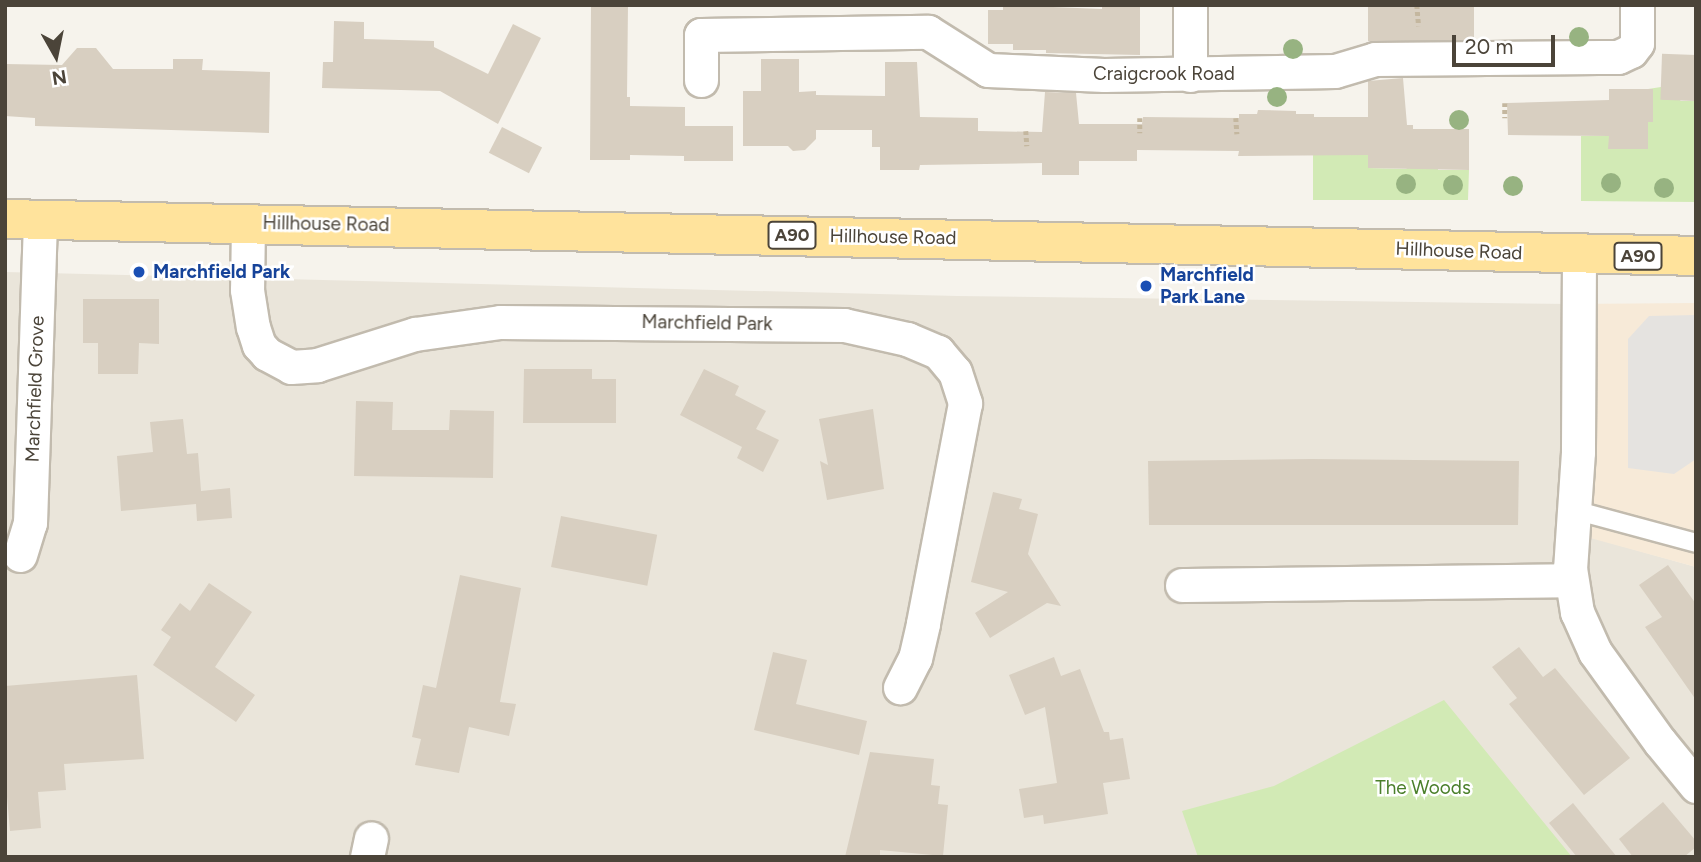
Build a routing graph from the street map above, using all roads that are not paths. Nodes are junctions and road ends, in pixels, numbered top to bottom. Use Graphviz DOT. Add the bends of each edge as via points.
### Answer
graph roads {
  1 [pos="1190,5"];
  2 [pos="1637,5"];
  3 [pos="1190,75"];
  4 [pos="701,80"];
  5 [pos="22,220"];
  6 [pos="248,222"];
  7 [pos="1579,256"];
  8 [pos="1696,256"];
  9 [pos="1574,510"];
  10 [pos="1696,543"];
  11 [pos="20,555"];
  12 [pos="1571,580"];
  13 [pos="1182,585"];
  14 [pos="900,687"];
  15 [pos="1696,786"];
  1 -- 3 [label="street"];
  2 -- 3 [label="street, Craigcrook Road" via="1637,43 1618,57 1374,59 1335,71"];
  3 -- 4 [label="street, Craigcrook Road" via="988,70 928,32 701,35"];
  5 -- 6 [label="main road, Hillhouse Road / A90"];
  5 -- 11 [label="street, Marchfield Grove" via="30,523"];
  6 -- 7 [label="main road, Hillhouse Road / A90"];
  6 -- 14 [label="street, Marchfield Park" via="247,290 253,327 267,354 291,367 317,365 415,334 500,322 844,325 907,339 939,352 955,372 965,403 923,624 915,657"];
  7 -- 8 [label="main road, Hillhouse Road / A90"];
  7 -- 9 [label="street"];
  9 -- 10 [label="lane"];
  9 -- 12 [label="street"];
  12 -- 13 [label="street"];
  12 -- 15 [label="street" via="1577,612 1595,652"];
}
